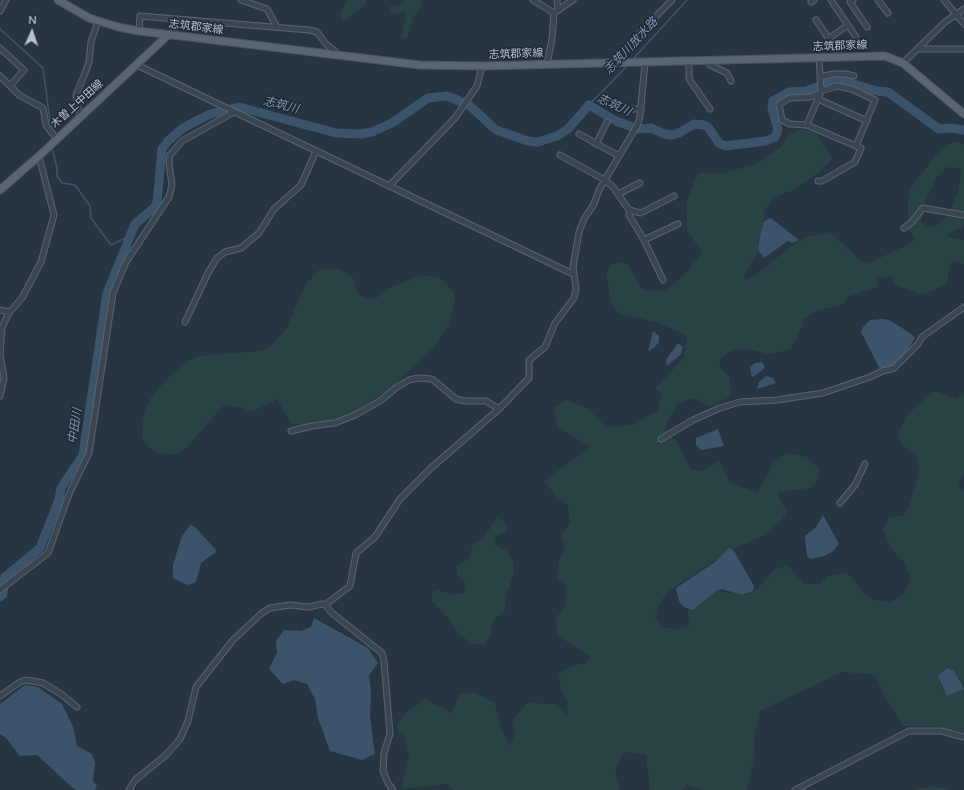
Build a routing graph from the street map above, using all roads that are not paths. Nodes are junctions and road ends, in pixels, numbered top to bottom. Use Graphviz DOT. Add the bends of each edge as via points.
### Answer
graph roads {
  1 [pos="6,0"];
  2 [pos="58,0"];
  3 [pos="241,0"];
  4 [pos="533,0"];
  5 [pos="557,0"];
  6 [pos="573,0"];
  7 [pos="672,0"];
  8 [pos="831,0"];
  9 [pos="878,0"];
  10 [pos="944,0"];
  11 [pos="850,1"];
  12 [pos="964,9"];
  13 [pos="556,11"];
  14 [pos="0,12"];
  15 [pos="888,13"];
  16 [pos="956,14"];
  17 [pos="180,20"];
  18 [pos="816,20"];
  19 [pos="98,21"];
  20 [pos="964,24"];
  21 [pos="848,25"];
  22 [pos="277,27"];
  23 [pos="867,27"];
  24 [pos="139,31"];
  25 [pos="170,35"];
  26 [pos="856,37"];
  27 [pos="828,39"];
  28 [pos="0,48"];
  29 [pos="917,49"];
  30 [pos="964,49"];
  31 [pos="338,54"];
  32 [pos="841,57"];
  33 [pos="819,58"];
  34 [pos="689,61"];
  35 [pos="708,61"];
  36 [pos="616,63"];
  37 [pos="643,63"];
  38 [pos="903,63"];
  39 [pos="547,64"];
  40 [pos="137,65"];
  41 [pos="482,66"];
  42 [pos="0,76"];
  43 [pos="854,76"];
  44 [pos="820,79"];
  45 [pos="732,81"];
  46 [pos="10,86"];
  47 [pos="821,91"];
  48 [pos="818,100"];
  49 [pos="619,104"];
  50 [pos="641,109"];
  51 [pos="710,109"];
  52 [pos="234,112"];
  53 [pos="964,114"];
  54 [pos="81,116"];
  55 [pos="867,120"];
  56 [pos="607,122"];
  57 [pos="807,125"];
  58 [pos="578,134"];
  59 [pos="56,138"];
  60 [pos="596,144"];
  61 [pos="856,146"];
  62 [pos="316,151"];
  63 [pos="560,155"];
  64 [pos="39,156"];
  65 [pos="619,156"];
  66 [pos="605,180"];
  67 [pos="818,181"];
  68 [pos="640,183"];
  69 [pos="389,186"];
  70 [pos="0,190"];
  71 [pos="618,194"];
  72 [pos="674,196"];
  73 [pos="629,210"];
  74 [pos="964,215"];
  75 [pos="678,224"];
  76 [pos="904,228"];
  77 [pos="644,240"];
  78 [pos="573,274"];
  79 [pos="663,280"];
  80 [pos="964,307"];
  81 [pos="0,310"];
  82 [pos="10,312"];
  83 [pos="185,322"];
  84 [pos="0,396"];
  85 [pos="500,409"];
  86 [pos="291,432"];
  87 [pos="661,439"];
  88 [pos="865,464"];
  89 [pos="840,503"];
  90 [pos="3,588"];
  91 [pos="325,605"];
  92 [pos="0,696"];
  93 [pos="77,707"];
  94 [pos="964,737"];
  95 [pos="129,790"];
  96 [pos="393,790"];
  97 [pos="795,790"];
  1 -- 14 [label="street"];
  2 -- 19 [label="main road, 志筑郡家線"];
  3 -- 22 [label="street" via="267,9"];
  4 -- 13 [label="street"];
  5 -- 13 [label="street"];
  6 -- 13 [label="street"];
  7 -- 36 [label="street" via="622,51"];
  8 -- 21 [label="street"];
  9 -- 15 [label="street"];
  10 -- 16 [label="street"];
  11 -- 23 [label="street"];
  12 -- 16 [label="street"];
  13 -- 39 [label="street"];
  16 -- 20 [label="street"];
  16 -- 29 [label="street"];
  17 -- 22 [label="street"];
  17 -- 24 [label="street" via="140,16"];
  17 -- 25 [label="street"];
  18 -- 27 [label="street"];
  19 -- 24 [label="main road, 志筑郡家線"];
  19 -- 54 [label="street" via="91,42 86,73 76,94"];
  21 -- 26 [label="street"];
  21 -- 27 [label="street"];
  22 -- 31 [label="street" via="317,32"];
  24 -- 25 [label="main road, 志筑郡家線"];
  25 -- 31 [label="main road, 志筑郡家線"];
  25 -- 40 [label="main road, 木曽上中田線"];
  27 -- 32 [label="street"];
  28 -- 46 [label="street" via="24,70"];
  29 -- 30 [label="street"];
  29 -- 38 [label="street"];
  31 -- 41 [label="main road, 志筑郡家線" via="420,65"];
  32 -- 33 [label="main road, 志筑郡家線"];
  32 -- 38 [label="main road, 志筑郡家線" via="885,56"];
  33 -- 35 [label="main road, 志筑郡家線"];
  33 -- 44 [label="street"];
  34 -- 35 [label="main road, 志筑郡家線"];
  34 -- 37 [label="main road, 志筑郡家線"];
  34 -- 51 [label="street" via="689,79"];
  35 -- 45 [label="street" via="710,65 727,73"];
  36 -- 37 [label="main road, 志筑郡家線"];
  36 -- 39 [label="main road, 志筑郡家線"];
  37 -- 50 [label="street"];
  38 -- 53 [label="main road, 志筑郡家線"];
  39 -- 41 [label="main road, 志筑郡家線"];
  40 -- 52 [label="street"];
  40 -- 54 [label="main road, 木曽上中田線"];
  41 -- 69 [label="street" via="477,86 456,118"];
  42 -- 46 [label="street"];
  43 -- 44 [label="street" via="833,74"];
  44 -- 47 [label="street"];
  46 -- 59 [label="street" via="19,95 43,108 46,125"];
  47 -- 48 [label="street"];
  47 -- 55 [label="street" via="837,86 852,89 875,100"];
  47 -- 57 [label="street" via="810,97 790,98 778,106 782,120 786,124"];
  48 -- 55 [label="street"];
  48 -- 57 [label="street"];
  49 -- 50 [label="street" via="629,109"];
  50 -- 65 [label="street" via="638,124"];
  52 -- 62 [label="street"];
  52 -- 90 [label="street" via="182,141 170,155 168,163 172,185 169,197 126,262 113,292 89,453 48,552"];
  54 -- 59 [label="main road, 木曽上中田線"];
  55 -- 61 [label="street"];
  56 -- 60 [label="street"];
  57 -- 61 [label="street"];
  58 -- 60 [label="street"];
  59 -- 64 [label="main road, 木曽上中田線"];
  60 -- 65 [label="street"];
  61 -- 67 [label="street" via="861,148 855,162"];
  62 -- 69 [label="street"];
  62 -- 83 [label="street" via="301,185 274,209 259,232 241,248 225,252 217,258"];
  63 -- 66 [label="street"];
  64 -- 70 [label="main road, 木曽上中田線"];
  64 -- 82 [label="street" via="54,215 41,262 22,298"];
  65 -- 66 [label="street"];
  66 -- 71 [label="street"];
  66 -- 78 [label="street" via="592,208 582,221 576,242"];
  68 -- 71 [label="street"];
  69 -- 78 [label="street"];
  71 -- 73 [label="street"];
  72 -- 73 [label="street" via="641,213"];
  73 -- 77 [label="street" via="628,215"];
  74 -- 76 [label="street" via="923,208"];
  75 -- 77 [label="street"];
  77 -- 79 [label="street"];
  78 -- 85 [label="street" via="576,284 574,298 555,323 545,347 530,360 529,378"];
  80 -- 87 [label="street" via="922,337 894,368 824,393 740,402 720,408"];
  81 -- 82 [label="street"];
  82 -- 84 [label="street" via="1,334 0,355 4,378"];
  85 -- 86 [label="street" via="486,402 456,398 432,379 418,378 397,387 376,404 355,415 335,423"];
  85 -- 91 [label="street" via="431,468 400,499 375,537 356,553 350,586"];
  88 -- 89 [label="street" via="855,485"];
  91 -- 95 [label="street" via="270,608 246,626 214,661 196,687 188,721 180,739 166,755 135,780"];
  91 -- 96 [label="street" via="382,653 390,734 384,753 383,771"];
  92 -- 93 [label="street" via="26,680 43,683"];
  94 -- 97 [label="street" via="942,730 908,731"];
}
